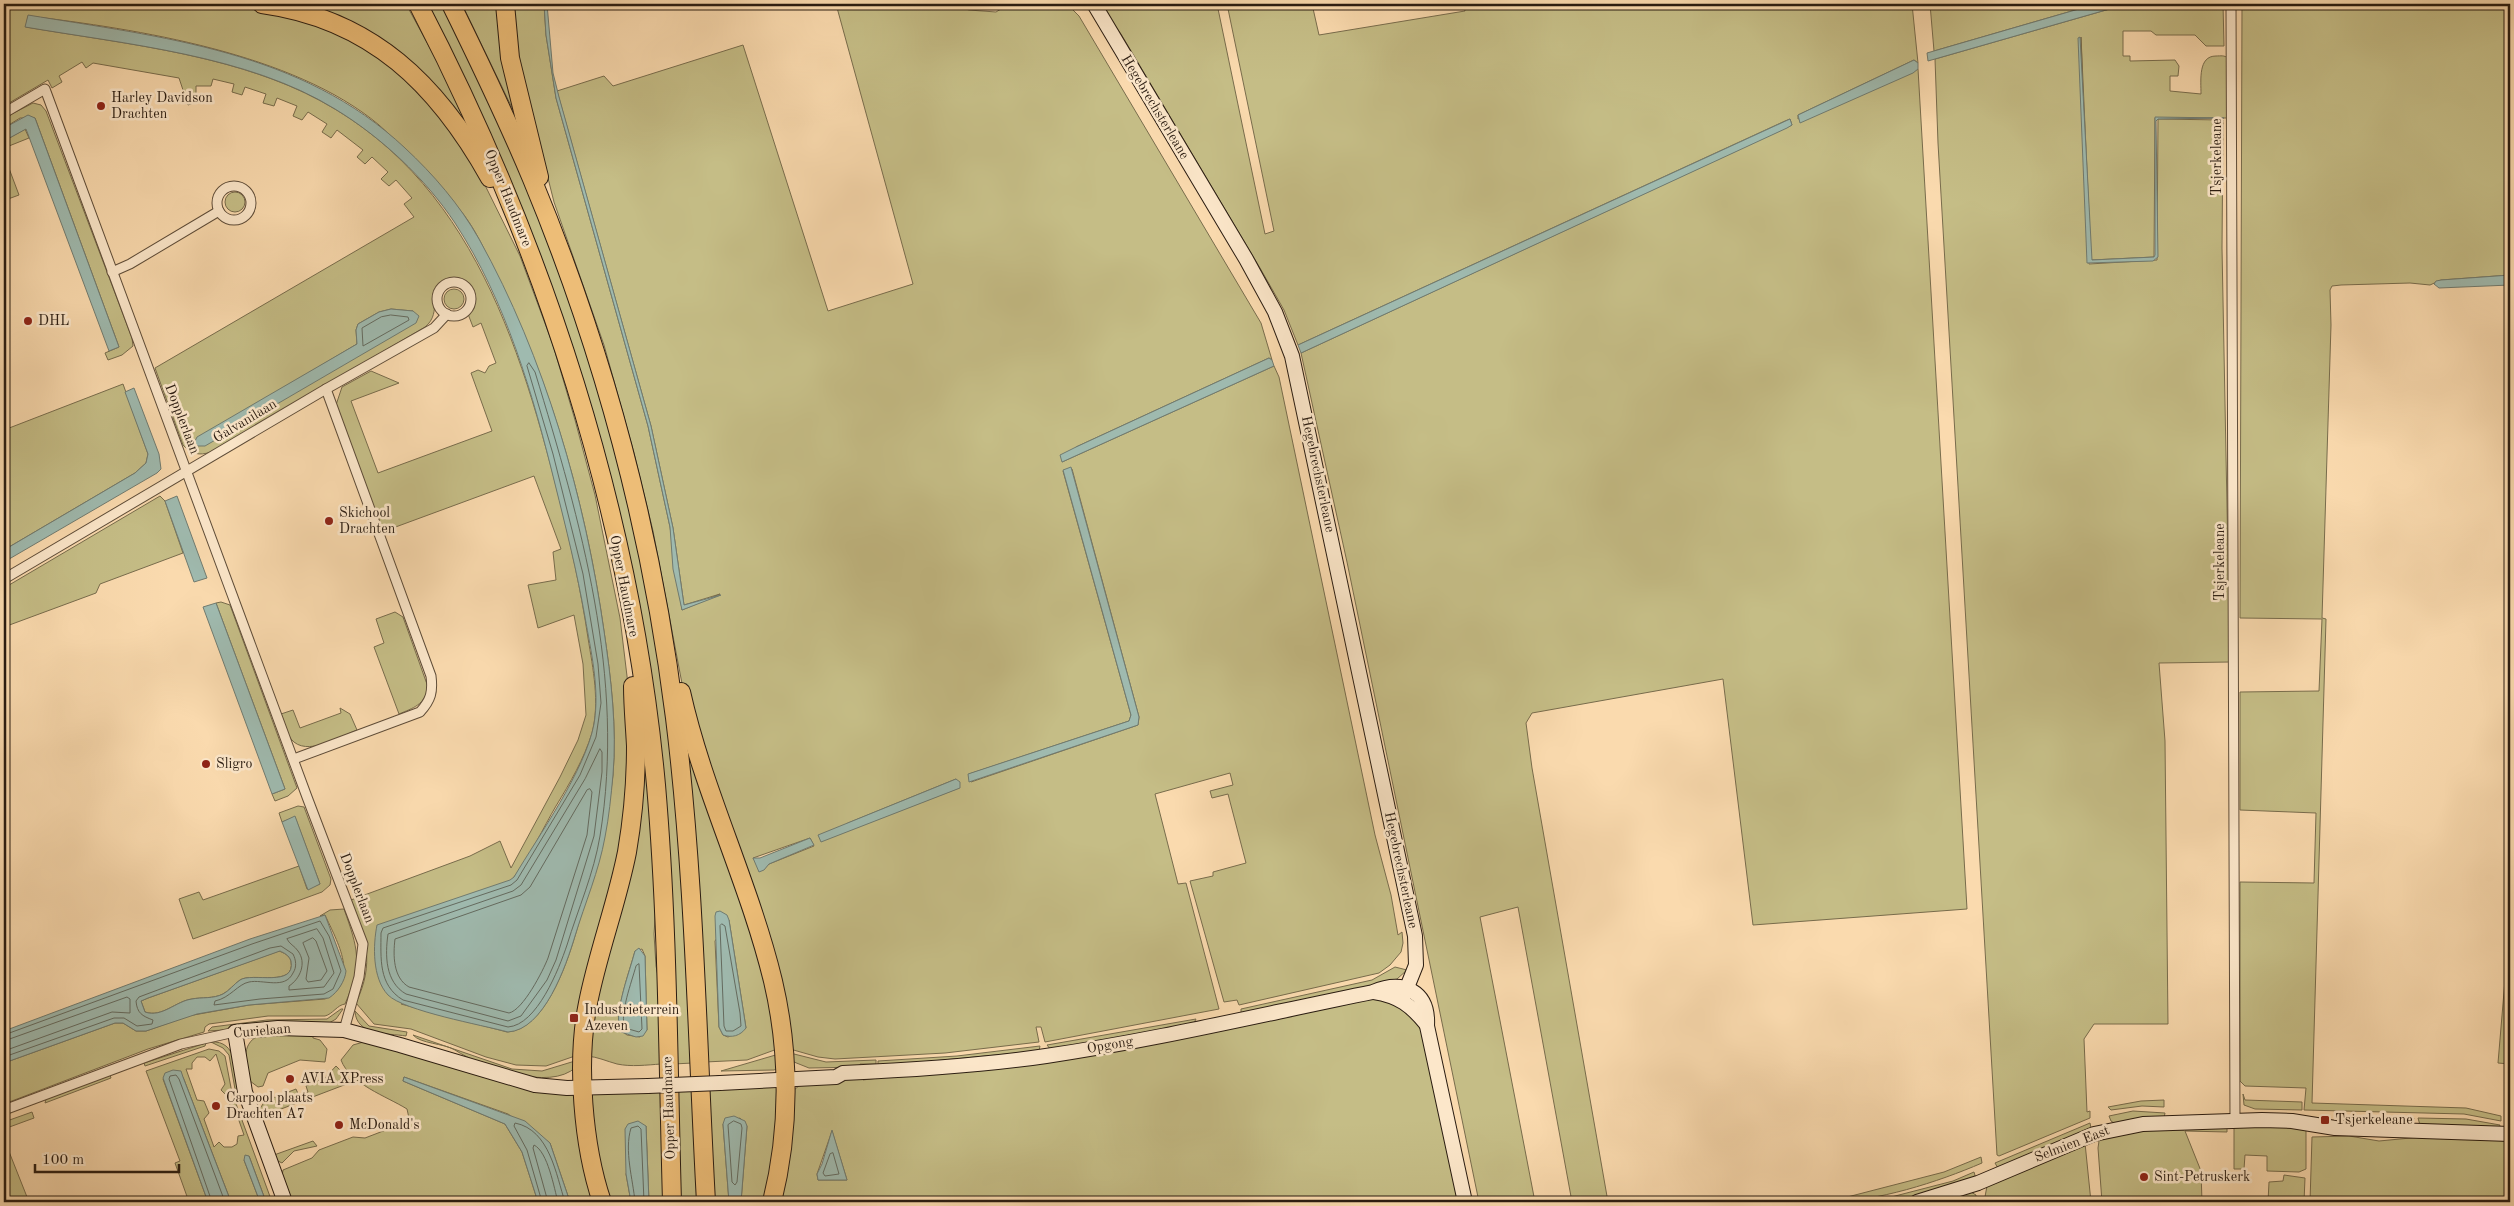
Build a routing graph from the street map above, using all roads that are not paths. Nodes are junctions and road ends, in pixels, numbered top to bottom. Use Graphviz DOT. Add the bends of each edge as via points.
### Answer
graph roads {
  1 [pos="262,4"];
  2 [pos="418,4"];
  3 [pos="451,4"];
  4 [pos="505,4"];
  5 [pos="974,4"];
  6 [pos="981,4"];
  7 [pos="1094,4"];
  8 [pos="2231,4"];
  9 [pos="4,113"];
  10 [pos="219,211"];
  11 [pos="549,224"];
  12 [pos="528,246"];
  13 [pos="112,272"];
  14 [pos="447,314"];
  15 [pos="326,389"];
  16 [pos="187,472"];
  17 [pos="4,579"];
  18 [pos="676,690"];
  19 [pos="639,699"];
  20 [pos="294,759"];
  21 [pos="1405,994"];
  22 [pos="344,1030"];
  23 [pos="235,1032"];
  24 [pos="786,1076"];
  25 [pos="648,1081"];
  26 [pos="582,1084"];
  27 [pos="4,1110"];
  28 [pos="2235,1120"];
  29 [pos="2510,1134"];
  30 [pos="286,1202"];
  31 [pos="602,1202"];
  32 [pos="672,1202"];
  33 [pos="706,1202"];
  34 [pos="772,1202"];
  35 [pos="1464,1202"];
  36 [pos="1917,1202"];
  1 -- 12 [label="highway" via="290,8 344,28 394,58 430,89 470,142"];
  2 -- 12 [label="highway, Opper Haudmare" via="478,125"];
  3 -- 11 [label="highway, Opper Haudmare" via="528,170"];
  4 -- 11 [label="highway" via="510,58 534,148"];
  5 -- 6 [label="street"];
  7 -- 21 [label="main road, Hegebrechsterleane" via="1255,275 1292,356 1415,936 1416,965"];
  8 -- 28 [label="street, Tsjerkeleane"];
  9 -- 13 [label="street, Dopplerlaan" via="45,89"];
  10 -- 13 [label="street"];
  11 -- 18 [label="highway, Opper Haudmare" via="608,395 640,521"];
  12 -- 19 [label="highway, Opper Haudmare" via="576,389 621,561 634,634"];
  13 -- 16 [label="street, Dopplerlaan"];
  14 -- 15 [label="street, Galvanilaan" via="434,328"];
  15 -- 16 [label="street, Galvanilaan"];
  15 -- 20 [label="street" via="433,689 429,702 420,712"];
  16 -- 17 [label="street, Galvanilaan"];
  16 -- 20 [label="street, Dopplerlaan"];
  18 -- 24 [label="highway" via="766,955 778,1005"];
  18 -- 33 [label="highway, Opper Haudmare" via="686,816"];
  19 -- 26 [label="highway" via="633,813 627,853 588,1003"];
  19 -- 32 [label="highway, Opper Haudmare" via="656,784 663,896"];
  20 -- 22 [label="street, Dopplerlaan" via="363,944 359,977"];
  21 -- 24 [label="main road, Opgong" via="1390,986 1063,1053 972,1065 843,1073 836,1077"];
  21 -- 35 [label="main road" via="1423,1003"];
  22 -- 23 [label="main road, Curielaan" via="278,1028"];
  22 -- 26 [label="main road, Curielaan" via="535,1085"];
  23 -- 27 [label="street, Curielaan" via="181,1044"];
  23 -- 30 [label="main road" via="245,1092"];
  24 -- 25 [label="main road, Opgong, bridge"];
  24 -- 34 [label="highway" via="783,1141"];
  25 -- 26 [label="main road, Curielaan"];
  26 -- 31 [label="highway" via="593,1165"];
  28 -- 29 [label="main road, Selmien East" via="2292,1121 2335,1128"];
  28 -- 36 [label="main road, Selmien East" via="2121,1126 2094,1134 1963,1189"];
}
